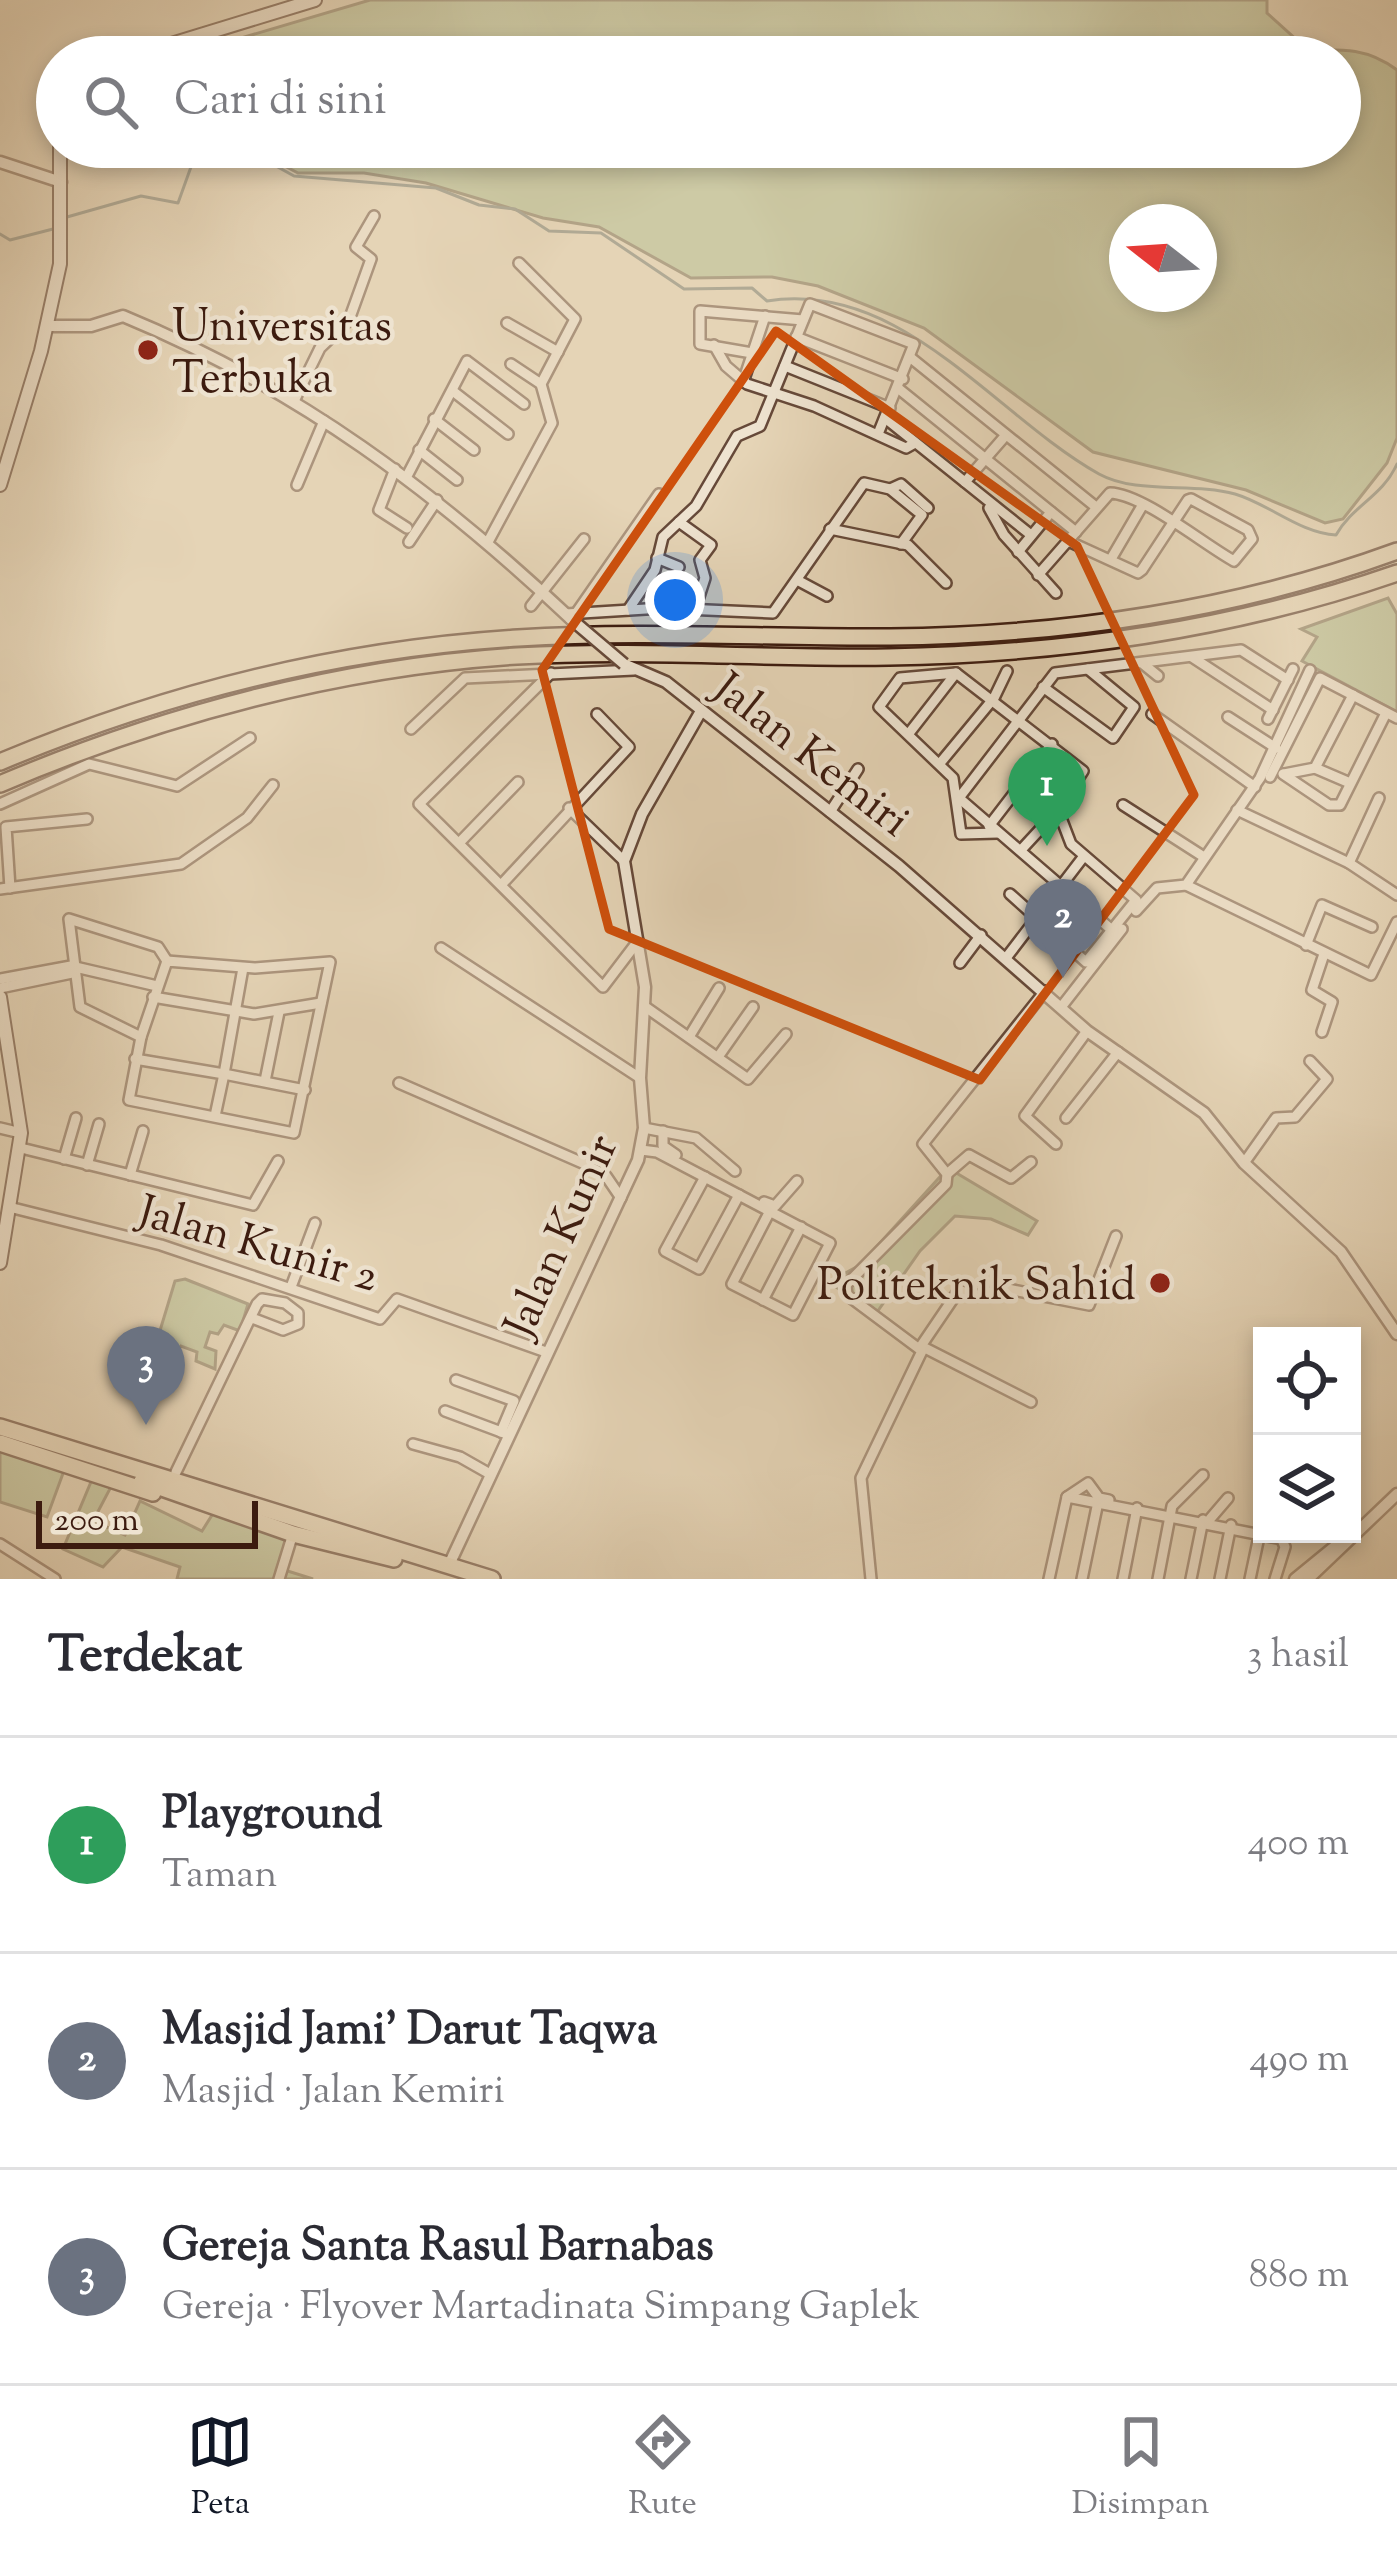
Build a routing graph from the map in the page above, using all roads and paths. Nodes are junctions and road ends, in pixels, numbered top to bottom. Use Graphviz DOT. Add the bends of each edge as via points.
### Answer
graph roads {
  1 [pos="315,0"];
  2 [pos="198,36"];
  3 [pos="0,162"];
  4 [pos="61,168"];
  5 [pos="61,182"];
  6 [pos="374,216"];
  7 [pos="519,263"];
  8 [pos="765,316"];
  9 [pos="803,320"];
  10 [pos="507,323"];
  11 [pos="47,326"];
  12 [pos="796,337"];
  13 [pos="714,345"];
  14 [pos="558,352"];
  15 [pos="752,353"];
  16 [pos="911,358"];
  17 [pos="511,364"];
  18 [pos="785,366"];
  19 [pos="824,380"];
  20 [pos="743,382"];
  21 [pos="541,384"];
  22 [pos="901,384"];
  23 [pos="454,392"];
  24 [pos="776,393"];
  25 [pos="294,401"];
  26 [pos="524,404"];
  27 [pos="814,406"];
  28 [pos="888,413"];
  29 [pos="434,419"];
  30 [pos="324,421"];
  31 [pos="508,434"];
  32 [pos="878,434"];
  33 [pos="1006,435"];
  34 [pos="915,443"];
  35 [pos="419,450"];
  36 [pos="475,450"];
  37 [pos="986,459"];
  38 [pos="395,468"];
  39 [pos="407,476"];
  40 [pos="457,480"];
  41 [pos="964,482"];
  42 [pos="0,485"];
  43 [pos="297,485"];
  44 [pos="890,489"];
  45 [pos="659,494"];
  46 [pos="985,499"];
  47 [pos="437,500"];
  48 [pos="1142,506"];
  49 [pos="1096,507"];
  50 [pos="928,508"];
  51 [pos="1051,512"];
  52 [pos="679,523"];
  53 [pos="1172,523"];
  54 [pos="407,528"];
  55 [pos="628,529"];
  56 [pos="830,529"];
  57 [pos="1031,535"];
  58 [pos="1072,537"];
  59 [pos="584,539"];
  60 [pos="489,540"];
  61 [pos="409,542"];
  62 [pos="901,544"];
  63 [pos="1397,551"];
  64 [pos="1018,552"];
  65 [pos="657,558"];
  66 [pos="1111,559"];
  67 [pos="679,567"];
  68 [pos="1397,573"];
  69 [pos="1038,575"];
  70 [pos="797,580"];
  71 [pos="946,583"];
  72 [pos="542,592"];
  73 [pos="1056,593"];
  74 [pos="827,596"];
  75 [pos="531,606"];
  76 [pos="695,609"];
  77 [pos="628,610"];
  78 [pos="571,615"];
  79 [pos="1191,656"];
  80 [pos="1142,663"];
  81 [pos="629,667"];
  82 [pos="1088,669"];
  83 [pos="1007,670"];
  84 [pos="1310,670"];
  85 [pos="551,673"];
  86 [pos="956,674"];
  87 [pos="1157,676"];
  88 [pos="1043,687"];
  89 [pos="1353,694"];
  90 [pos="994,698"];
  91 [pos="701,711"];
  92 [pos="597,714"];
  93 [pos="1153,714"];
  94 [pos="1392,715"];
  95 [pos="1228,717"];
  96 [pos="1021,719"];
  97 [pos="412,729"];
  98 [pos="910,731"];
  99 [pos="250,737"];
  100 [pos="1052,744"];
  101 [pos="1276,748"];
  102 [pos="0,762"];
  103 [pos="941,763"];
  104 [pos="858,769"];
  105 [pos="1315,769"];
  106 [pos="1283,774"];
  107 [pos="1262,781"];
  108 [pos="518,782"];
  109 [pos="1350,783"];
  110 [pos="0,784"];
  111 [pos="273,785"];
  112 [pos="959,798"];
  113 [pos="1379,798"];
  114 [pos="0,804"];
  115 [pos="1123,806"];
  116 [pos="568,808"];
  117 [pos="1058,810"];
  118 [pos="1237,811"];
  119 [pos="830,812"];
  120 [pos="87,819"];
  121 [pos="993,829"];
  122 [pos="460,842"];
  123 [pos="1021,850"];
  124 [pos="1084,856"];
  125 [pos="1204,856"];
  126 [pos="624,861"];
  127 [pos="1349,863"];
  128 [pos="502,884"];
  129 [pos="1062,884"];
  130 [pos="1186,885"];
  131 [pos="5,888"];
  132 [pos="1010,894"];
  133 [pos="1397,895"];
  134 [pos="1035,920"];
  135 [pos="1397,922"];
  136 [pos="1372,927"];
  137 [pos="1113,931"];
  138 [pos="981,935"];
  139 [pos="640,938"];
  140 [pos="1306,945"];
  141 [pos="441,948"];
  142 [pos="1324,954"];
  143 [pos="1006,958"];
  144 [pos="166,961"];
  145 [pos="960,962"];
  146 [pos="243,968"];
  147 [pos="71,970"];
  148 [pos="0,988"];
  149 [pos="719,988"];
  150 [pos="155,991"];
  151 [pos="1045,991"];
  152 [pos="321,1004"];
  153 [pos="644,1006"];
  154 [pos="1062,1006"];
  155 [pos="753,1007"];
  156 [pos="236,1012"];
  157 [pos="279,1012"];
  158 [pos="2,1013"];
  159 [pos="1087,1031"];
  160 [pos="1322,1032"];
  161 [pos="786,1034"];
  162 [pos="689,1036"];
  163 [pos="141,1037"];
  164 [pos="1118,1052"];
  165 [pos="718,1058"];
  166 [pos="135,1059"];
  167 [pos="1310,1061"];
  168 [pos="224,1074"];
  169 [pos="640,1078"];
  170 [pos="265,1082"];
  171 [pos="399,1084"];
  172 [pos="305,1090"];
  173 [pos="215,1116"];
  174 [pos="76,1118"];
  175 [pos="1066,1118"];
  176 [pos="99,1124"];
  177 [pos="0,1128"];
  178 [pos="644,1128"];
  179 [pos="142,1131"];
  180 [pos="663,1131"];
  181 [pos="21,1141"];
  182 [pos="1056,1144"];
  183 [pos="641,1150"];
  184 [pos="64,1159"];
  185 [pos="278,1161"];
  186 [pos="1031,1162"];
  187 [pos="1244,1163"];
  188 [pos="87,1165"];
  189 [pos="735,1171"];
  190 [pos="947,1174"];
  191 [pos="130,1175"];
  192 [pos="705,1177"];
  193 [pos="797,1181"];
  194 [pos="739,1195"];
  195 [pos="621,1198"];
  196 [pos="9,1207"];
  197 [pos="770,1211"];
  198 [pos="315,1223"];
  199 [pos="800,1227"];
  200 [pos="2,1235"];
  201 [pos="1116,1236"];
  202 [pos="0,1263"];
  203 [pos="291,1287"];
  204 [pos="763,1300"];
  205 [pos="252,1318"];
  206 [pos="1397,1334"];
  207 [pos="920,1346"];
  208 [pos="546,1352"];
  209 [pos="456,1380"];
  210 [pos="1030,1402"];
  211 [pos="445,1411"];
  212 [pos="0,1417"];
  213 [pos="505,1433"];
  214 [pos="0,1435"];
  215 [pos="413,1444"];
  216 [pos="176,1472"];
  217 [pos="490,1474"];
  218 [pos="1203,1475"];
  219 [pos="1397,1484"];
  220 [pos="1397,1494"];
  221 [pos="1066,1497"];
  222 [pos="1228,1498"];
  223 [pos="1101,1501"];
  224 [pos="1137,1508"];
  225 [pos="1171,1514"];
  226 [pos="1205,1520"];
  227 [pos="1361,1521"];
  228 [pos="1231,1526"];
  229 [pos="298,1530"];
  230 [pos="1253,1530"];
  231 [pos="1258,1543"];
  232 [pos="1281,1543"];
  233 [pos="1337,1543"];
  234 [pos="0,1544"];
  235 [pos="447,1569"];
  236 [pos="55,1579"];
  237 [pos="279,1579"];
  238 [pos="466,1579"];
  239 [pos="492,1579"];
  240 [pos="871,1579"];
  241 [pos="1049,1579"];
  242 [pos="1085,1579"];
  243 [pos="1123,1579"];
  244 [pos="1158,1579"];
  245 [pos="1191,1579"];
  246 [pos="1220,1579"];
  247 [pos="1250,1579"];
  248 [pos="1275,1579"];
  249 [pos="1295,1579"];
  250 [pos="1308,1579"];
  1 -- 2 [label="main road"];
  3 -- 5 [label="street"];
  4 -- 5 [label="main road"];
  5 -- 11 [label="main road" via="62,237"];
  6 -- 25 [label="street" via="356,247 371,259 351,315 320,348"];
  7 -- 14 [label="street" via="575,317"];
  8 -- 9 [label="street"];
  8 -- 13 [label="street" via="700,311 700,344"];
  8 -- 15 [label="street"];
  9 -- 12 [label="street"];
  9 -- 16 [label="street" via="813,303 847,314 910,339"];
  10 -- 14 [label="street"];
  11 -- 25 [label="street, Jalan Kemiri" via="123,316"];
  11 -- 42 [label="main road"];
  12 -- 18 [label="street"];
  12 -- 22 [label="street"];
  13 -- 15 [label="street"];
  13 -- 20 [label="street"];
  14 -- 21 [label="street"];
  15 -- 20 [label="street"];
  16 -- 22 [label="street"];
  16 -- 33 [label="street"];
  17 -- 21 [label="street"];
  18 -- 19 [label="street"];
  18 -- 24 [label="street"];
  19 -- 27 [label="street"];
  19 -- 28 [label="street"];
  20 -- 24 [label="street"];
  21 -- 60 [label="street" via="552,423"];
  22 -- 28 [label="street"];
  22 -- 37 [label="street"];
  23 -- 26 [label="street" via="467,361"];
  23 -- 29 [label="street"];
  23 -- 31 [label="street"];
  24 -- 27 [label="street"];
  24 -- 52 [label="street" via="760,427 737,436"];
  25 -- 30 [label="street, Jalan Kemiri"];
  27 -- 32 [label="street"];
  28 -- 32 [label="street"];
  28 -- 34 [label="street"];
  29 -- 35 [label="street"];
  29 -- 36 [label="street"];
  30 -- 38 [label="street, Jalan Kemiri"];
  30 -- 43 [label="street"];
  32 -- 34 [label="street" via="906,448"];
  33 -- 37 [label="street"];
  33 -- 49 [label="street"];
  34 -- 41 [label="street"];
  35 -- 39 [label="street"];
  35 -- 40 [label="street"];
  37 -- 41 [label="street"];
  37 -- 51 [label="street"];
  38 -- 39 [label="street, Jalan Kemiri"];
  38 -- 54 [label="street" via="379,512"];
  39 -- 47 [label="street, Jalan Kemiri"];
  41 -- 46 [label="street"];
  44 -- 50 [label="street" via="901,484"];
  44 -- 56 [label="street" via="860,485"];
  44 -- 62 [label="street" via="922,515"];
  45 -- 78 [label="street"];
  46 -- 57 [label="street"];
  46 -- 64 [label="street"];
  47 -- 60 [label="street, Jalan Kemiri"];
  47 -- 61 [label="street"];
  48 -- 49 [label="street" via="1117,492"];
  48 -- 53 [label="street"];
  48 -- 66 [label="street"];
  49 -- 58 [label="street"];
  51 -- 57 [label="street"];
  51 -- 58 [label="street"];
  52 -- 65 [label="street" via="663,537"];
  52 -- 76 [label="street" via="711,545 699,562 705,578"];
  53 -- 53 [label="street" via="1194,500 1252,539 1234,561"];
  53 -- 66 [label="street" via="1138,572"];
  55 -- 78 [label="street"];
  56 -- 62 [label="street"];
  56 -- 70 [label="street"];
  57 -- 64 [label="street"];
  58 -- 66 [label="street"];
  58 -- 69 [label="street"];
  59 -- 72 [label="street"];
  60 -- 72 [label="street, Jalan Kemiri"];
  62 -- 71 [label="street"];
  63 -- 102 [label="highway" via="1187,608 1022,629 517,638 360,657 217,687"];
  64 -- 69 [label="street"];
  65 -- 67 [label="street"];
  65 -- 77 [label="street"];
  68 -- 110 [label="highway" via="1300,604 1078,646 884,657 650,651 422,666 222,708"];
  69 -- 73 [label="street"];
  70 -- 74 [label="street"];
  70 -- 76 [label="street" via="773,613"];
  72 -- 75 [label="street"];
  72 -- 78 [label="street, Jalan Kemiri"];
  76 -- 77 [label="street"];
  77 -- 78 [label="street"];
  78 -- 81 [label="street, Jalan Kemiri, bridge"];
  79 -- 79 [label="street" via="1270,715 1291,674 1241,650"];
  79 -- 80 [label="street"];
  80 -- 82 [label="street"];
  80 -- 87 [label="street"];
  81 -- 85 [label="street"];
  81 -- 91 [label="street, Jalan Kemiri" via="666,682"];
  82 -- 88 [label="street" via="1055,673"];
  82 -- 88 [label="street" via="1134,707 1113,738"];
  83 -- 90 [label="street"];
  84 -- 101 [label="street"];
  85 -- 97 [label="street" via="465,678"];
  85 -- 122 [label="street" via="421,799"];
  86 -- 90 [label="street"];
  86 -- 98 [label="street"];
  86 -- 98 [label="street" via="908,674 888,692 879,707"];
  88 -- 96 [label="street"];
  89 -- 94 [label="street"];
  89 -- 105 [label="street"];
  89 -- 107 [label="street" via="1320,678"];
  90 -- 96 [label="street"];
  90 -- 103 [label="street"];
  91 -- 119 [label="street, Jalan Kemiri"];
  91 -- 126 [label="street"];
  92 -- 116 [label="street" via="629,746"];
  93 -- 107 [label="street"];
  94 -- 109 [label="street"];
  95 -- 101 [label="street"];
  96 -- 100 [label="street"];
  96 -- 112 [label="street"];
  98 -- 103 [label="street"];
  99 -- 114 [label="street" via="177,786 89,764"];
  100 -- 117 [label="street" via="1083,771"];
  100 -- 121 [label="street"];
  101 -- 107 [label="street"];
  103 -- 112 [label="street"];
  104 -- 119 [label="street"];
  105 -- 106 [label="street"];
  105 -- 109 [label="street"];
  106 -- 107 [label="street"];
  106 -- 109 [label="street" via="1333,806"];
  107 -- 118 [label="street"];
  108 -- 122 [label="street"];
  111 -- 131 [label="street" via="247,818 182,865"];
  112 -- 121 [label="street"];
  112 -- 121 [label="street" via="961,834"];
  113 -- 127 [label="street"];
  115 -- 125 [label="street"];
  116 -- 126 [label="street"];
  116 -- 128 [label="street"];
  117 -- 123 [label="street"];
  117 -- 124 [label="street"];
  118 -- 125 [label="street"];
  118 -- 127 [label="street"];
  119 -- 138 [label="street, Jalan Kemiri"];
  120 -- 131 [label="street" via="6,826"];
  121 -- 123 [label="street"];
  122 -- 128 [label="street"];
  123 -- 129 [label="street"];
  124 -- 129 [label="street"];
  124 -- 137 [label="street" via="1136,897"];
  125 -- 130 [label="street"];
  126 -- 139 [label="street, Jalan Kunir"];
  127 -- 133 [label="street"];
  128 -- 139 [label="street" via="603,987"];
  129 -- 134 [label="street"];
  129 -- 137 [label="street"];
  130 -- 140 [label="street"];
  130 -- 154 [label="street" via="1152,890"];
  132 -- 134 [label="street"];
  134 -- 137 [label="street" via="1086,962"];
  134 -- 143 [label="street"];
  135 -- 142 [label="street" via="1373,975"];
  136 -- 140 [label="street" via="1322,904"];
  138 -- 143 [label="street, Jalan Kemiri"];
  138 -- 145 [label="street"];
  139 -- 153 [label="street, Jalan Kunir"];
  140 -- 142 [label="street"];
  141 -- 169 [label="street"];
  142 -- 160 [label="street" via="1312,990 1332,1002"];
  143 -- 151 [label="street, Jalan Kemiri"];
  144 -- 146 [label="street"];
  144 -- 147 [label="street" via="158,947 70,918"];
  144 -- 150 [label="street"];
  146 -- 152 [label="street" via="328,960"];
  146 -- 156 [label="street"];
  147 -- 148 [label="street"];
  147 -- 150 [label="street"];
  147 -- 163 [label="street" via="82,1011"];
  148 -- 158 [label="main road"];
  149 -- 162 [label="street"];
  150 -- 156 [label="street"];
  150 -- 163 [label="street"];
  151 -- 154 [label="street, Jalan Kemiri"];
  151 -- 190 [label="street" via="923,1144"];
  152 -- 157 [label="street"];
  152 -- 172 [label="street"];
  153 -- 162 [label="street"];
  153 -- 169 [label="street, Jalan Kunir"];
  154 -- 159 [label="street, Jalan Kemiri"];
  155 -- 165 [label="street"];
  156 -- 157 [label="street"];
  156 -- 168 [label="street"];
  157 -- 170 [label="street"];
  158 -- 181 [label="main road"];
  159 -- 164 [label="street, Jalan Kemiri"];
  159 -- 182 [label="street" via="1025,1116"];
  161 -- 165 [label="street" via="751,1078"];
  162 -- 165 [label="street"];
  163 -- 166 [label="street"];
  164 -- 175 [label="street"];
  164 -- 187 [label="street, Jalan Kemiri" via="1204,1113"];
  166 -- 168 [label="street"];
  166 -- 173 [label="street" via="131,1102"];
  167 -- 187 [label="street" via="1327,1079 1295,1117 1276,1118"];
  168 -- 170 [label="street"];
  168 -- 173 [label="street"];
  169 -- 178 [label="street, Jalan Kunir"];
  170 -- 172 [label="street"];
  171 -- 195 [label="street" via="585,1164"];
  172 -- 173 [label="street" via="294,1133"];
  174 -- 184 [label="street"];
  176 -- 188 [label="street"];
  177 -- 181 [label="street"];
  178 -- 180 [label="street"];
  178 -- 183 [label="street, Jalan Kunir"];
  179 -- 191 [label="street"];
  180 -- 189 [label="street" via="696,1138"];
  180 -- 193 [label="street" via="666,1149 772,1206"];
  181 -- 184 [label="street"];
  181 -- 196 [label="main road"];
  183 -- 192 [label="street"];
  183 -- 195 [label="street, Jalan Kunir"];
  184 -- 188 [label="street"];
  185 -- 191 [label="street" via="253,1205"];
  186 -- 190 [label="street" via="1012,1178 969,1155"];
  187 -- 206 [label="street, Jalan Kemiri" via="1341,1252"];
  188 -- 191 [label="street"];
  190 -- 207 [label="street" via="846,1286 847,1295"];
  192 -- 194 [label="street"];
  192 -- 194 [label="street" via="665,1251 699,1269"];
  194 -- 197 [label="street"];
  195 -- 208 [label="street, Jalan Kunir"];
  196 -- 200 [label="main road"];
  196 -- 203 [label="street, Jalan Kunir 2"];
  197 -- 199 [label="street"];
  197 -- 204 [label="street" via="732,1284"];
  198 -- 203 [label="street"];
  199 -- 204 [label="street"];
  199 -- 204 [label="street" via="830,1243 793,1315"];
  200 -- 202 [label="main road"];
  201 -- 207 [label="street" via="1089,1305 1008,1289 973,1296 959,1290"];
  203 -- 208 [label="street, Jalan Kunir 2" via="380,1319 398,1299"];
  205 -- 205 [label="street" via="283,1330 298,1324 285,1303 262,1299"];
  205 -- 216 [label="street"];
  207 -- 210 [label="street"];
  207 -- 240 [label="street" via="861,1478"];
  208 -- 213 [label="street, Jalan Kunir"];
  209 -- 213 [label="street" via="514,1401"];
  211 -- 213 [label="street"];
  212 -- 216 [label="highway"];
  213 -- 217 [label="street, Jalan Kunir"];
  214 -- 229 [label="highway"];
  215 -- 217 [label="street"];
  216 -- 229 [label="highway" via="283,1508"];
  217 -- 235 [label="street, Jalan Kunir"];
  218 -- 225 [label="street"];
  219 -- 227 [label="street"];
  220 -- 250 [label="street"];
  221 -- 223 [label="street"];
  221 -- 223 [label="street" via="1088,1483"];
  221 -- 241 [label="street"];
  222 -- 226 [label="street"];
  223 -- 224 [label="street"];
  223 -- 242 [label="street"];
  224 -- 225 [label="street"];
  224 -- 243 [label="street"];
  225 -- 226 [label="street"];
  225 -- 244 [label="street"];
  226 -- 228 [label="street"];
  226 -- 245 [label="street"];
  228 -- 230 [label="street"];
  228 -- 246 [label="street"];
  229 -- 235 [label="highway"];
  229 -- 237 [label="street"];
  231 -- 247 [label="street"];
  232 -- 248 [label="street"];
  233 -- 249 [label="street"];
  234 -- 236 [label="street"];
  235 -- 238 [label="highway"];
  235 -- 239 [label="highway"];
}
